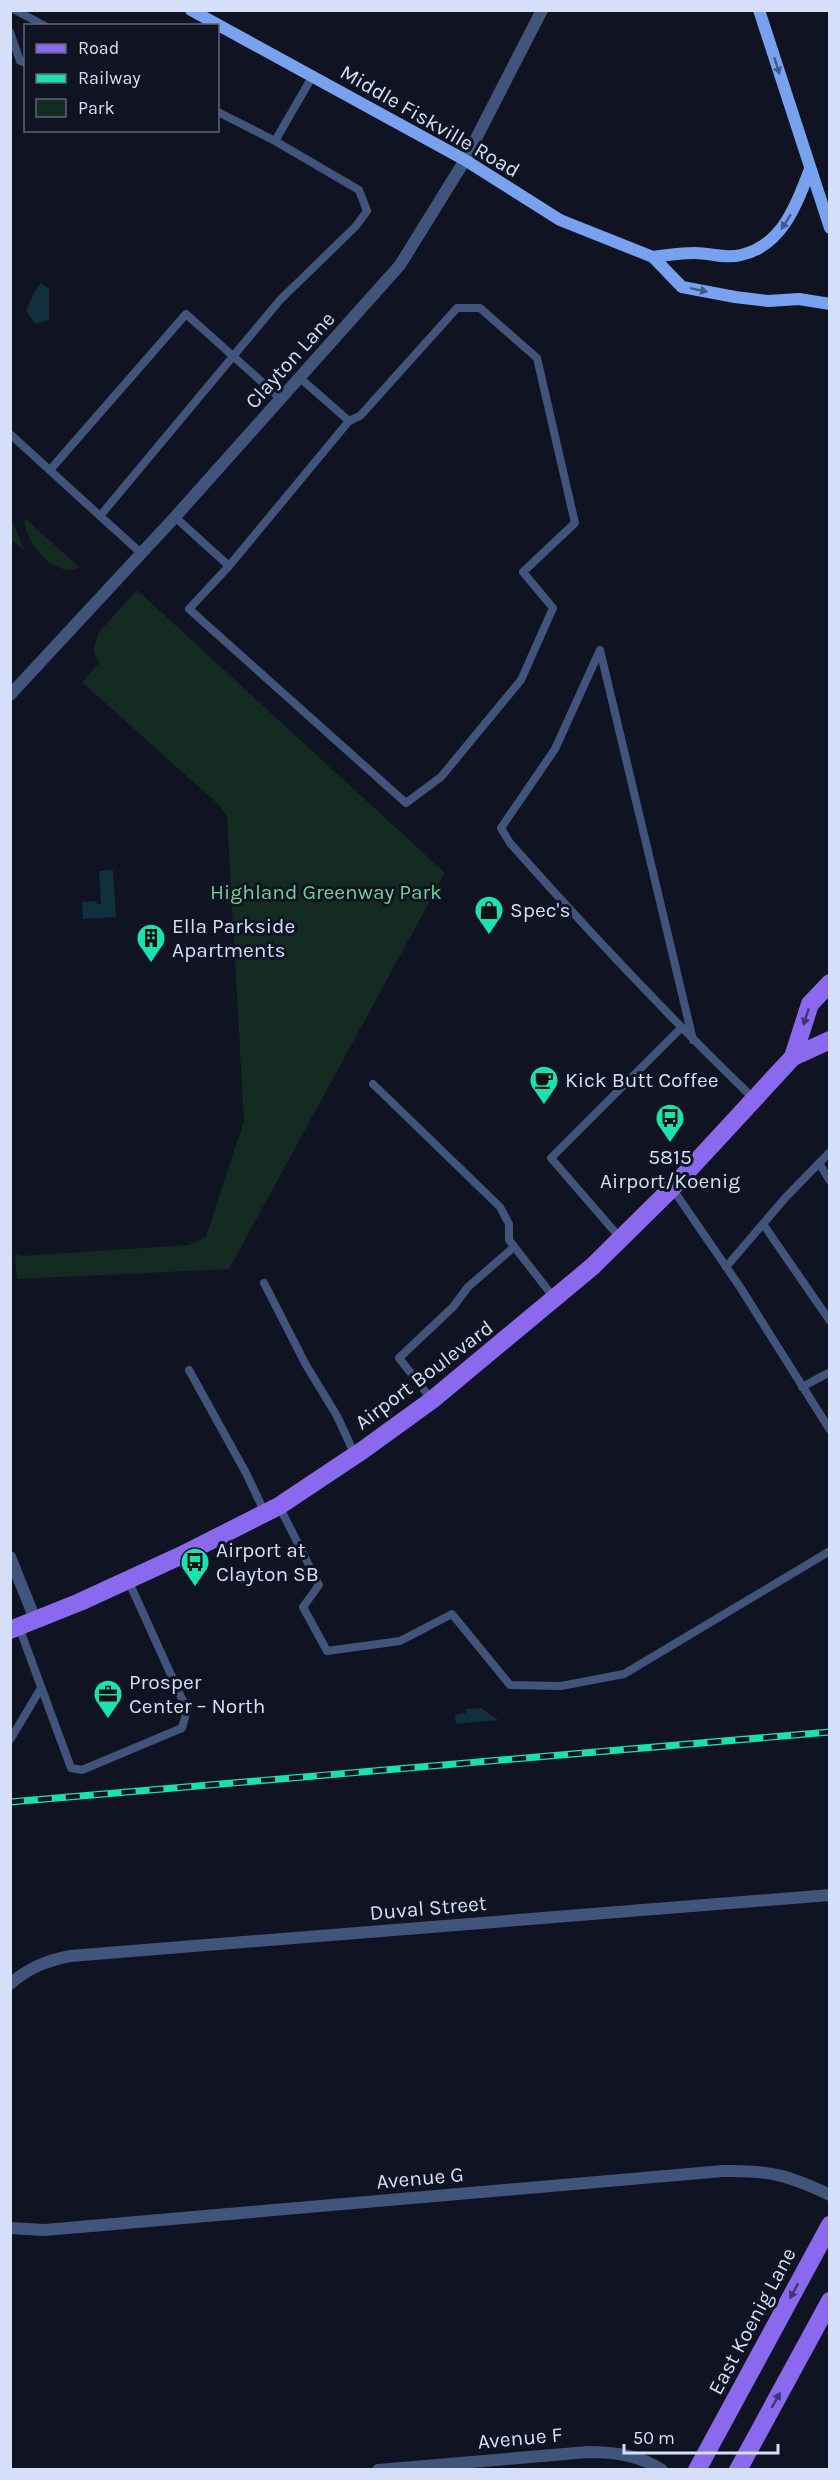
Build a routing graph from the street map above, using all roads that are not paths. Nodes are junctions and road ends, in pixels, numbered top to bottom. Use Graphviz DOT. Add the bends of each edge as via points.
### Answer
graph roads {
  1 [pos="15,10"];
  2 [pos="191,10"];
  3 [pos="542,10"];
  4 [pos="759,10"];
  5 [pos="41,24"];
  6 [pos="216,24"];
  7 [pos="219,26"];
  8 [pos="10,32"];
  9 [pos="24,62"];
  10 [pos="312,77"];
  11 [pos="219,113"];
  12 [pos="275,141"];
  13 [pos="465,160"];
  14 [pos="810,169"];
  15 [pos="830,228"];
  16 [pos="653,257"];
  17 [pos="830,304"];
  18 [pos="233,356"];
  19 [pos="300,378"];
  20 [pos="281,399"];
  21 [pos="349,421"];
  22 [pos="10,434"];
  23 [pos="50,470"];
  24 [pos="100,516"];
  25 [pos="175,517"];
  26 [pos="141,553"];
  27 [pos="229,566"];
  28 [pos="10,694"];
  29 [pos="830,983"];
  30 [pos="681,1028"];
  31 [pos="693,1040"];
  32 [pos="830,1040"];
  33 [pos="793,1057"];
  34 [pos="373,1084"];
  35 [pos="754,1100"];
  36 [pos="830,1152"];
  37 [pos="819,1163"];
  38 [pos="830,1181"];
  39 [pos="672,1188"];
  40 [pos="763,1224"];
  41 [pos="621,1239"];
  42 [pos="514,1247"];
  43 [pos="726,1267"];
  44 [pos="264,1283"];
  45 [pos="555,1299"];
  46 [pos="830,1321"];
  47 [pos="189,1370"];
  48 [pos="830,1372"];
  49 [pos="802,1387"];
  50 [pos="432,1400"];
  51 [pos="830,1430"];
  52 [pos="355,1455"];
  53 [pos="272,1509"];
  54 [pos="830,1551"];
  55 [pos="10,1557"];
  56 [pos="128,1580"];
  57 [pos="21,1625"];
  58 [pos="41,1688"];
  59 [pos="10,1740"];
  60 [pos="830,1895"];
  61 [pos="10,1984"];
  62 [pos="830,2195"];
  63 [pos="830,2225"];
  64 [pos="10,2229"];
  65 [pos="830,2301"];
  66 [pos="378,2469"];
  67 [pos="662,2469"];
  68 [pos="697,2469"];
  69 [pos="738,2469"];
  1 -- 5 [label="lane"];
  2 -- 6 [label="street, Middle Fiskville Road"];
  3 -- 13 [label="street, Clayton Lane"];
  4 -- 14 [label="street, one-way"];
  7 -- 10 [label="street, Middle Fiskville Road"];
  8 -- 9 [label="lane"];
  10 -- 12 [label="lane"];
  10 -- 13 [label="street, Middle Fiskville Road"];
  11 -- 12 [label="lane"];
  12 -- 18 [label="lane" via="359,190 367,211 280,300"];
  13 -- 16 [label="street, Middle Fiskville Road" via="560,220"];
  13 -- 19 [label="street, Clayton Lane" via="400,265"];
  14 -- 15 [label="street"];
  14 -- 16 [label="street, Middle Fiskville Road, one-way" via="798,203 781,231 761,247 721,257 696,253"];
  16 -- 17 [label="street, Middle Fiskville Road, one-way" via="682,287 768,301 799,299"];
  18 -- 20 [label="lane"];
  18 -- 23 [label="lane" via="186,314"];
  18 -- 24 [label="lane"];
  19 -- 20 [label="street, Clayton Lane"];
  19 -- 21 [label="lane"];
  20 -- 25 [label="street, Clayton Lane"];
  21 -- 27 [label="lane"];
  21 -- 27 [label="lane" via="360,416 457,308 480,308 537,358 575,523 523,572 553,608 521,680 441,777 406,803 189,609"];
  22 -- 23 [label="lane"];
  23 -- 24 [label="lane"];
  24 -- 26 [label="lane"];
  25 -- 26 [label="street, Clayton Lane"];
  25 -- 27 [label="lane"];
  26 -- 28 [label="street, Clayton Lane"];
  29 -- 33 [label="main road, Airport Boulevard, one-way" via="810,1004"];
  30 -- 31 [label="lane"];
  30 -- 31 [label="lane" via="537,873 501,828 555,749 600,650"];
  30 -- 41 [label="lane" via="551,1158"];
  31 -- 35 [label="lane"];
  32 -- 33 [label="main road, Airport Boulevard"];
  33 -- 35 [label="main road, Airport Boulevard"];
  34 -- 42 [label="lane" via="500,1207"];
  35 -- 39 [label="main road, Airport Boulevard"];
  36 -- 37 [label="lane"];
  37 -- 38 [label="lane"];
  37 -- 40 [label="lane"];
  39 -- 41 [label="main road, Airport Boulevard"];
  39 -- 43 [label="lane"];
  40 -- 43 [label="lane"];
  40 -- 46 [label="lane"];
  41 -- 45 [label="main road, Airport Boulevard"];
  42 -- 45 [label="lane"];
  42 -- 50 [label="lane" via="468,1287 453,1307 399,1358"];
  43 -- 49 [label="lane"];
  44 -- 52 [label="lane" via="306,1365 338,1416"];
  45 -- 50 [label="main road, Airport Boulevard"];
  47 -- 53 [label="lane" via="246,1473"];
  48 -- 49 [label="lane"];
  49 -- 51 [label="lane"];
  50 -- 52 [label="main road, Airport Boulevard"];
  52 -- 53 [label="main road, Airport Boulevard"];
  53 -- 54 [label="lane" via="319,1585 303,1607 327,1651 400,1641 452,1614 510,1684 561,1686 624,1674"];
  53 -- 56 [label="main road, Airport Boulevard"];
  55 -- 57 [label="street"];
  56 -- 57 [label="main road, Airport Boulevard"];
  56 -- 58 [label="lane" via="187,1710 182,1728 82,1770 71,1768"];
  57 -- 58 [label="lane"];
  58 -- 59 [label="lane"];
  60 -- 61 [label="street, Duval Street" via="70,1956 31,1967"];
  62 -- 64 [label="street, Avenue G" via="792,2178 758,2170 723,2171 45,2230"];
  63 -- 68 [label="main road, East Koenig Lane, one-way"];
  69 -- 65 [label="main road, one-way"];
  66 -- 67 [label="street, Avenue F" via="588,2451 632,2456"];
}
